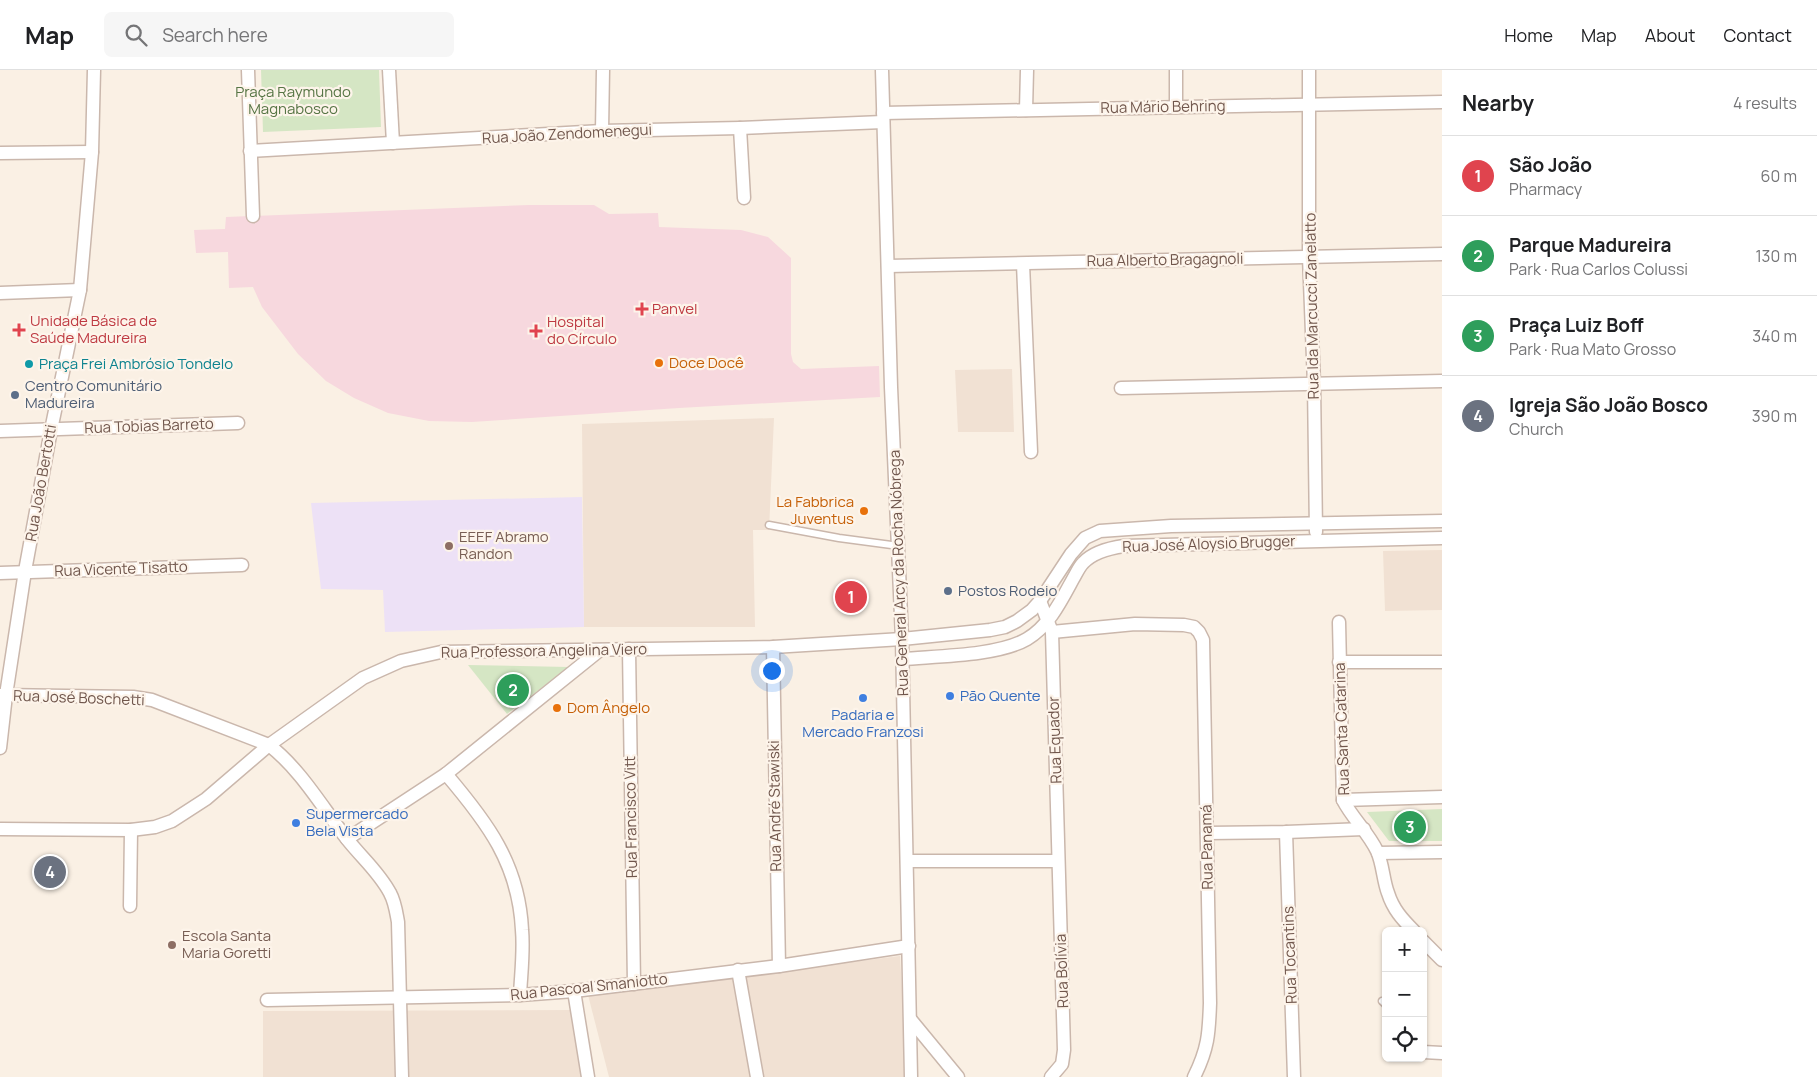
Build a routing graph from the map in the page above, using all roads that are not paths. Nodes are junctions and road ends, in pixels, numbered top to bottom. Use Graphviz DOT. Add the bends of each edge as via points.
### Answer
graph roads {
  1 [pos="94,70"];
  2 [pos="248,70"];
  3 [pos="390,70"];
  4 [pos="603,70"];
  5 [pos="882,70"];
  6 [pos="1027,70"];
  7 [pos="1176,70"];
  8 [pos="1309,70"];
  9 [pos="1442,102"];
  10 [pos="1310,104"];
  11 [pos="1176,107"];
  12 [pos="1026,110"];
  13 [pos="883,118"];
  14 [pos="740,128"];
  15 [pos="602,131"];
  16 [pos="393,143"];
  17 [pos="250,151"];
  18 [pos="92,152"];
  19 [pos="0,153"];
  20 [pos="744,198"];
  21 [pos="254,216"];
  22 [pos="1442,254"];
  23 [pos="1309,257"];
  24 [pos="1023,264"];
  25 [pos="888,266"];
  26 [pos="80,290"];
  27 [pos="0,293"];
  28 [pos="1442,381"];
  29 [pos="1314,384"];
  30 [pos="1121,388"];
  31 [pos="238,423"];
  32 [pos="51,430"];
  33 [pos="0,431"];
  34 [pos="1031,452"];
  35 [pos="1442,522"];
  36 [pos="769,525"];
  37 [pos="1316,525"];
  38 [pos="1171,526"];
  39 [pos="1123,528"];
  40 [pos="1442,538"];
  41 [pos="1316,541"];
  42 [pos="1170,545"];
  43 [pos="899,546"];
  44 [pos="1124,546"];
  45 [pos="1070,554"];
  46 [pos="1082,563"];
  47 [pos="242,565"];
  48 [pos="25,571"];
  49 [pos="0,572"];
  50 [pos="1040,601"];
  51 [pos="1339,622"];
  52 [pos="1050,626"];
  53 [pos="990,630"];
  54 [pos="902,639"];
  55 [pos="772,647"];
  56 [pos="629,649"];
  57 [pos="600,650"];
  58 [pos="994,650"];
  59 [pos="903,659"];
  60 [pos="1339,662"];
  61 [pos="1442,662"];
  62 [pos="3,695"];
  63 [pos="270,744"];
  64 [pos="0,748"];
  65 [pos="446,774"];
  66 [pos="1442,796"];
  67 [pos="1343,800"];
  68 [pos="0,829"];
  69 [pos="1364,829"];
  70 [pos="131,830"];
  71 [pos="1286,832"];
  72 [pos="1207,833"];
  73 [pos="347,839"];
  74 [pos="1442,852"];
  75 [pos="1378,853"];
  76 [pos="907,861"];
  77 [pos="1058,861"];
  78 [pos="130,906"];
  79 [pos="1410,927"];
  80 [pos="1427,945"];
  81 [pos="908,946"];
  82 [pos="1442,960"];
  83 [pos="779,966"];
  84 [pos="738,970"];
  85 [pos="634,984"];
  86 [pos="574,992"];
  87 [pos="520,995"];
  88 [pos="401,998"];
  89 [pos="267,1000"];
  90 [pos="911,1020"];
  91 [pos="1427,1052"];
  92 [pos="1442,1052"];
  93 [pos="402,1077"];
  94 [pos="588,1077"];
  95 [pos="758,1077"];
  96 [pos="911,1077"];
  97 [pos="958,1077"];
  98 [pos="1051,1077"];
  99 [pos="1194,1077"];
  100 [pos="1294,1077"];
  1 -- 18 [label="street, Rua João Bertotti"];
  2 -- 17 [label="street"];
  3 -- 16 [label="street"];
  4 -- 15 [label="street"];
  5 -- 13 [label="street, Rua General Arcy da Rocha Nóbrega"];
  6 -- 12 [label="street"];
  7 -- 11 [label="street"];
  8 -- 10 [label="street, Rua Ida Marcucci Zanelatto"];
  9 -- 10 [label="street, Rua Mário Behring"];
  10 -- 11 [label="street, Rua Mário Behring"];
  10 -- 23 [label="street, Rua Ida Marcucci Zanelatto"];
  11 -- 12 [label="street, Rua Mário Behring"];
  12 -- 13 [label="street, Rua Mário Behring"];
  13 -- 14 [label="street, Rua João Zendomenegui"];
  13 -- 25 [label="street, Rua General Arcy da Rocha Nóbrega"];
  14 -- 15 [label="street, Rua João Zendomenegui"];
  14 -- 20 [label="street"];
  15 -- 16 [label="street, Rua João Zendomenegui"];
  16 -- 17 [label="street, Rua João Zendomenegui"];
  17 -- 21 [label="street"];
  18 -- 19 [label="street"];
  18 -- 26 [label="street, Rua João Bertotti"];
  22 -- 23 [label="street, Rua Alberto Bragagnoli"];
  23 -- 24 [label="street, Rua Alberto Bragagnoli"];
  23 -- 29 [label="street, Rua Ida Marcucci Zanelatto"];
  24 -- 25 [label="street, Rua Alberto Bragagnoli"];
  24 -- 34 [label="street"];
  25 -- 43 [label="street, Rua General Arcy da Rocha Nóbrega"];
  26 -- 27 [label="street"];
  26 -- 32 [label="street, Rua João Bertotti"];
  28 -- 29 [label="street"];
  29 -- 30 [label="street"];
  29 -- 37 [label="street, Rua Ida Marcucci Zanelatto"];
  31 -- 32 [label="street, Rua Tobias Barreto"];
  32 -- 33 [label="street, Rua Tobias Barreto"];
  32 -- 48 [label="street, Rua João Bertotti"];
  35 -- 37 [label="street, Rua José Aloysio Brugger"];
  36 -- 43 [label="lane"];
  37 -- 38 [label="street, Rua José Aloysio Brugger"];
  37 -- 41 [label="street, Rua Ida Marcucci Zanelatto"];
  38 -- 39 [label="street, Rua José Aloysio Brugger"];
  38 -- 42 [label="street"];
  39 -- 44 [label="street"];
  39 -- 45 [label="street, Rua José Aloysio Brugger" via="1100,531 1084,538"];
  40 -- 41 [label="street, Rua José Aloysio Brugger"];
  41 -- 42 [label="street, Rua José Aloysio Brugger"];
  42 -- 44 [label="street, Rua José Aloysio Brugger"];
  43 -- 54 [label="street, Rua General Arcy da Rocha Nóbrega"];
  44 -- 46 [label="street, Rua José Aloysio Brugger" via="1110,548"];
  45 -- 46 [label="street"];
  45 -- 50 [label="street, Rua José Aloysio Brugger"];
  46 -- 52 [label="street, Rua José Aloysio Brugger"];
  47 -- 48 [label="street, Rua Vicente Tisatto"];
  48 -- 49 [label="street, Rua Vicente Tisatto"];
  48 -- 62 [label="street, Rua João Bertotti"];
  50 -- 52 [label="street"];
  50 -- 53 [label="street, Rua José Aloysio Brugger" via="1017,621"];
  51 -- 60 [label="street, Rua Santa Catarina"];
  52 -- 58 [label="street, Rua José Aloysio Brugger" via="1014,646"];
  52 -- 72 [label="street, Rua Panamá" via="1184,625 1199,632 1203,640"];
  52 -- 77 [label="street, Rua Equador"];
  53 -- 54 [label="street, Rua José Aloysio Brugger"];
  53 -- 58 [label="street"];
  54 -- 55 [label="street, Rua Professora Angelina Viero"];
  54 -- 59 [label="street, Rua General Arcy da Rocha Nóbrega"];
  55 -- 56 [label="street, Rua Professora Angelina Viero"];
  55 -- 83 [label="street, Rua André Stawiski"];
  56 -- 57 [label="street, Rua Professora Angelina Viero"];
  56 -- 85 [label="street, Rua Francisco Vitt"];
  57 -- 63 [label="street, Rua Professora Angelina Viero" via="441,652 401,661 363,678"];
  57 -- 65 [label="street"];
  58 -- 59 [label="street, Rua José Aloysio Brugger"];
  59 -- 76 [label="street, Rua General Arcy da Rocha Nóbrega"];
  60 -- 61 [label="street"];
  60 -- 67 [label="street, Rua Santa Catarina"];
  62 -- 63 [label="street, Rua José Boschetti" via="152,700"];
  62 -- 64 [label="street, Rua João Bertotti"];
  63 -- 70 [label="street, Rua Professora Angelina Viero" via="206,799 172,821"];
  63 -- 73 [label="street" via="291,765"];
  65 -- 73 [label="street"];
  65 -- 87 [label="street" via="496,838 509,867 522,930"];
  66 -- 67 [label="street"];
  67 -- 69 [label="street, Rua Santa Catarina" via="1350,814"];
  68 -- 70 [label="street, Rua Professora Angelina Viero"];
  69 -- 71 [label="street"];
  69 -- 75 [label="street, Rua Santa Catarina"];
  70 -- 78 [label="street"];
  71 -- 72 [label="street"];
  71 -- 100 [label="street, Rua Tocantins"];
  72 -- 99 [label="street, Rua Panamá" via="1209,1034 1204,1056"];
  73 -- 88 [label="street" via="379,876 394,901"];
  74 -- 75 [label="street"];
  75 -- 79 [label="street, Rua Santa Catarina" via="1397,914"];
  76 -- 77 [label="street"];
  76 -- 81 [label="street, Rua General Arcy da Rocha Nóbrega"];
  77 -- 98 [label="street, Rua Bolívia" via="1064,1050 1062,1064"];
  80 -- 82 [label="street"];
  81 -- 83 [label="street, Rua Pascoal Smaniotto"];
  81 -- 90 [label="street, Rua General Arcy da Rocha Nóbrega"];
  83 -- 84 [label="street, Rua Pascoal Smaniotto"];
  84 -- 85 [label="street, Rua Pascoal Smaniotto"];
  84 -- 95 [label="street"];
  85 -- 86 [label="street, Rua Pascoal Smaniotto"];
  86 -- 87 [label="street, Rua Pascoal Smaniotto"];
  86 -- 94 [label="street"];
  87 -- 88 [label="street, Rua Pascoal Smaniotto"];
  88 -- 89 [label="street, Rua Pascoal Smaniotto"];
  88 -- 93 [label="street"];
  90 -- 96 [label="street, Rua General Arcy da Rocha Nóbrega"];
  90 -- 97 [label="street"];
  91 -- 92 [label="street"];
}
